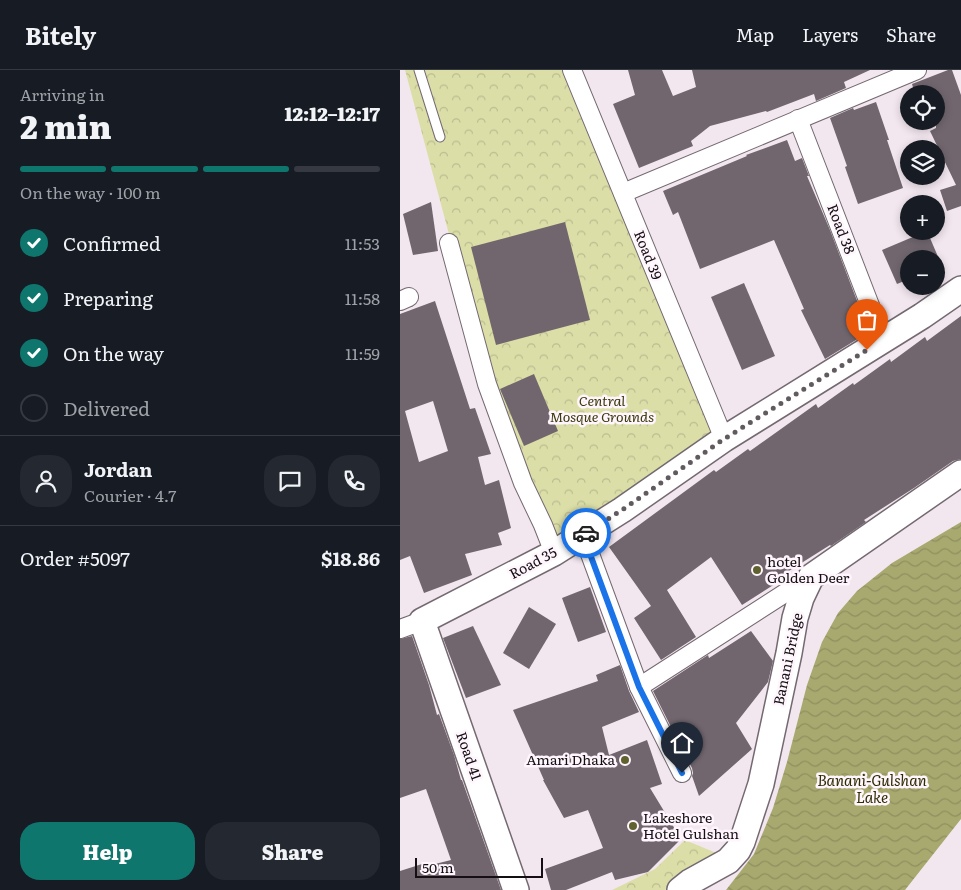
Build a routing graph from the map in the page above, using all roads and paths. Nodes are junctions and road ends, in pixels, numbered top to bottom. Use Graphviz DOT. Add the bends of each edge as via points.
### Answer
graph roads {
  1 [pos="419,70"];
  2 [pos="572,70"];
  3 [pos="917,70"];
  4 [pos="798,119"];
  5 [pos="440,137"];
  6 [pos="623,193"];
  7 [pos="449,243"];
  8 [pos="961,289"];
  9 [pos="884,339"];
  10 [pos="724,439"];
  11 [pos="961,473"];
  12 [pos="583,535"];
  13 [pos="554,553"];
  14 [pos="811,577"];
  15 [pos="411,625"];
  16 [pos="639,687"];
  17 [pos="682,773"];
  18 [pos="685,886"];
  19 [pos="516,890"];
  1 -- 5 [label="lane"];
  2 -- 6 [label="street, Road 39"];
  3 -- 4 [label="street"];
  4 -- 6 [label="street"];
  4 -- 9 [label="street, Road 38"];
  6 -- 10 [label="street, Road 39"];
  7 -- 13 [label="street" via="487,384 523,483"];
  8 -- 9 [label="main road, Road 35"];
  9 -- 10 [label="main road, Road 35"];
  10 -- 12 [label="main road, Road 35"];
  11 -- 14 [label="main road"];
  12 -- 13 [label="main road, Road 35"];
  12 -- 16 [label="street"];
  13 -- 15 [label="main road, Road 35"];
  14 -- 16 [label="street"];
  14 -- 18 [label="main road, Banani Bridge" via="795,618 761,784 742,842 728,862"];
  15 -- 19 [label="main road, Road 41"];
  16 -- 17 [label="street"];
}
